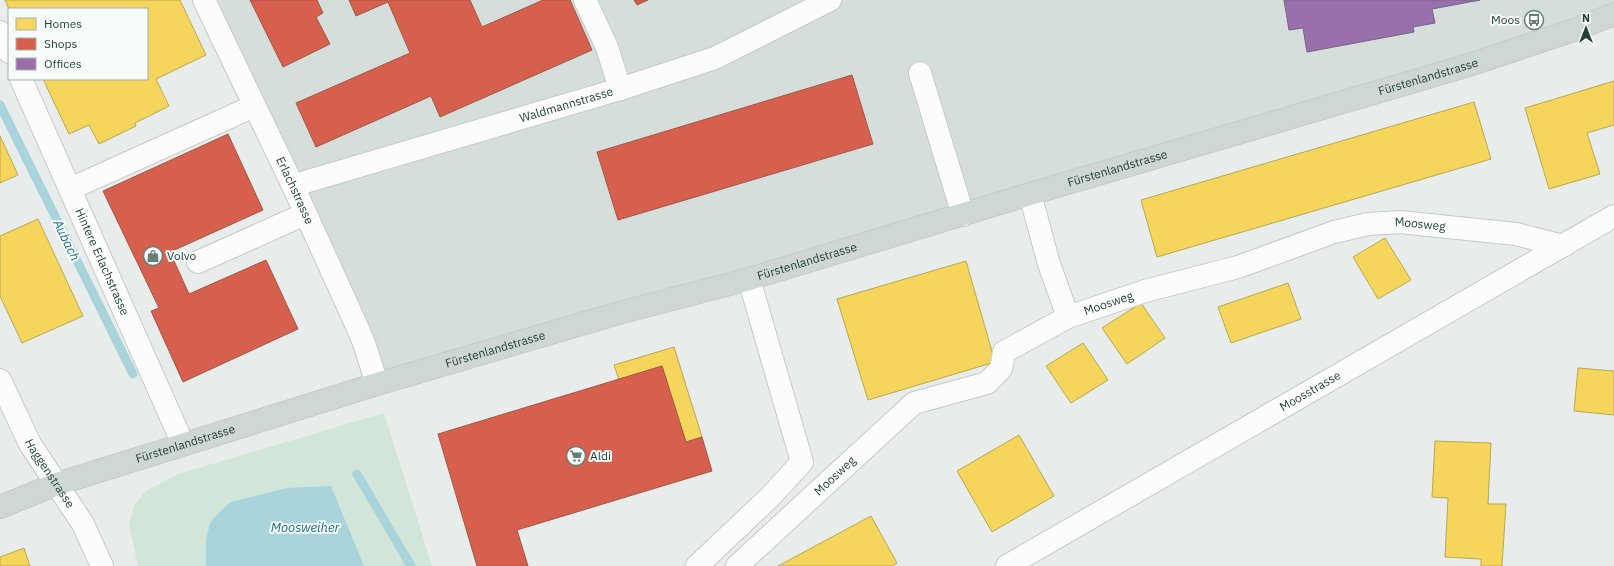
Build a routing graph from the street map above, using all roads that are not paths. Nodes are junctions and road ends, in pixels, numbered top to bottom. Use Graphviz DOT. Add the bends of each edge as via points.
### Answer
graph roads {
  1 [pos="204,0"];
  2 [pos="585,0"];
  3 [pos="830,0"];
  4 [pos="1614,14"];
  5 [pos="0,32"];
  6 [pos="8,50"];
  7 [pos="920,73"];
  8 [pos="21,80"];
  9 [pos="620,89"];
  10 [pos="254,106"];
  11 [pos="294,188"];
  12 [pos="70,189"];
  13 [pos="1030,194"];
  14 [pos="305,214"];
  15 [pos="963,215"];
  16 [pos="1614,216"];
  17 [pos="1563,246"];
  18 [pos="198,262"];
  19 [pos="748,279"];
  20 [pos="1068,317"];
  21 [pos="0,380"];
  22 [pos="377,384"];
  23 [pos="183,444"];
  24 [pos="57,484"];
  25 [pos="0,507"];
  26 [pos="102,566"];
  27 [pos="697,566"];
  28 [pos="737,566"];
  29 [pos="1007,566"];
  1 -- 10 [label="street, Erlachstrasse"];
  2 -- 9 [label="street" via="607,47"];
  3 -- 9 [label="street, Waldmannstrasse" via="715,58"];
  4 -- 13 [label="main road, Fürstenlandstrasse" via="1469,65"];
  5 -- 6 [label="street"];
  7 -- 15 [label="street"];
  8 -- 12 [label="street, Hintere Erlachstrasse"];
  9 -- 11 [label="street, Waldmannstrasse" via="304,182"];
  10 -- 11 [label="street, Erlachstrasse"];
  10 -- 12 [label="street"];
  11 -- 14 [label="street, Erlachstrasse"];
  12 -- 23 [label="street, Hintere Erlachstrasse"];
  13 -- 15 [label="main road, Fürstenlandstrasse"];
  13 -- 20 [label="street" via="1049,264"];
  14 -- 18 [label="street"];
  14 -- 22 [label="street, Erlachstrasse" via="364,342"];
  15 -- 19 [label="main road, Fürstenlandstrasse"];
  16 -- 17 [label="street, Moosstrasse"];
  17 -- 20 [label="street, Moosweg" via="1516,234 1400,222 1368,224 1334,232 1238,267 1145,291"];
  17 -- 29 [label="street, Moosstrasse"];
  19 -- 22 [label="main road, Fürstenlandstrasse" via="619,313"];
  19 -- 27 [label="street" via="802,462 771,496"];
  20 -- 28 [label="street, Moosweg" via="1004,352 1001,369 987,383 914,403"];
  21 -- 24 [label="street, Haggenstrasse" via="30,444"];
  22 -- 23 [label="main road, Fürstenlandstrasse"];
  23 -- 24 [label="main road, Fürstenlandstrasse"];
  24 -- 25 [label="main road, Fürstenlandstrasse"];
  24 -- 26 [label="street, Haggenstrasse" via="83,524"];
}
